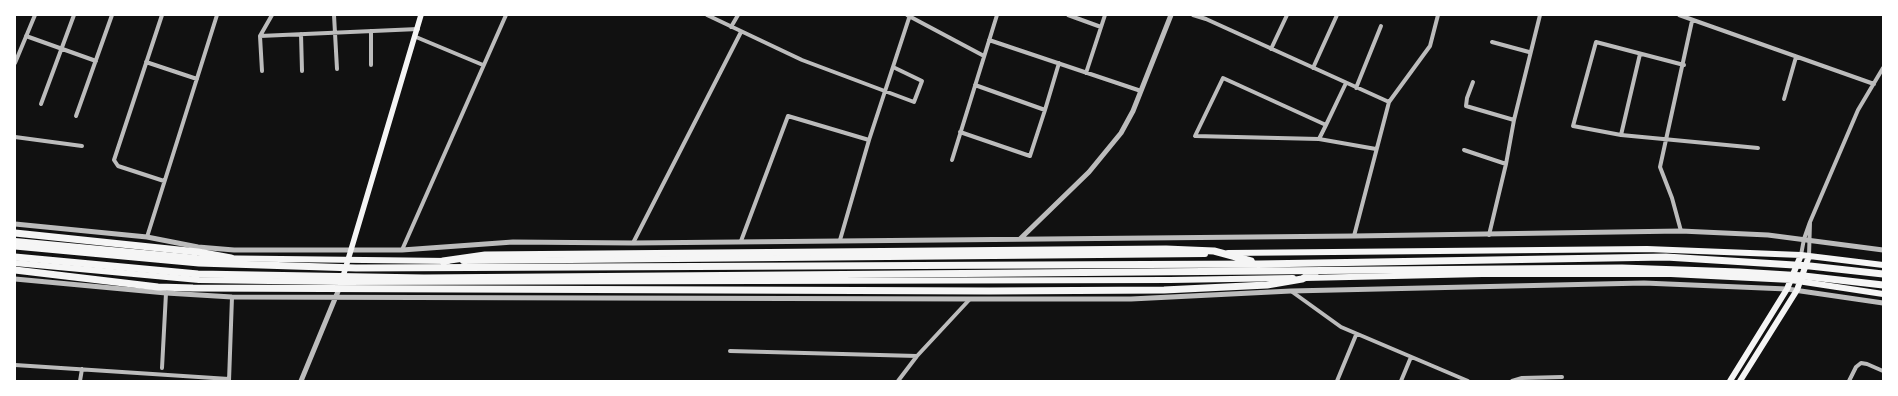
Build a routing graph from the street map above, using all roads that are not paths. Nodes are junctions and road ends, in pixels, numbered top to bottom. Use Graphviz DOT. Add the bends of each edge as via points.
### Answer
graph roads {
  1 [pos="35,15"];
  2 [pos="74,15"];
  3 [pos="112,15"];
  4 [pos="162,15"];
  5 [pos="217,15"];
  6 [pos="272,15"];
  7 [pos="334,15"];
  8 [pos="421,15"];
  9 [pos="506,15"];
  10 [pos="707,15"];
  11 [pos="738,15"];
  12 [pos="996,15"];
  13 [pos="1068,15"];
  14 [pos="1105,15"];
  15 [pos="1171,15"];
  16 [pos="1193,15"];
  17 [pos="1209,15"];
  18 [pos="1286,15"];
  19 [pos="1337,15"];
  20 [pos="1438,15"];
  21 [pos="1539,15"];
  22 [pos="1679,15"];
  23 [pos="909,16"];
  24 [pos="1206,19"];
  25 [pos="1692,21"];
  26 [pos="731,26"];
  27 [pos="1381,26"];
  28 [pos="1101,27"];
  29 [pos="418,29"];
  30 [pos="370,31"];
  31 [pos="741,32"];
  32 [pos="336,33"];
  33 [pos="301,34"];
  34 [pos="26,36"];
  35 [pos="260,36"];
  36 [pos="416,37"];
  37 [pos="989,40"];
  38 [pos="1492,42"];
  39 [pos="62,48"];
  40 [pos="1271,49"];
  41 [pos="1529,52"];
  42 [pos="1640,54"];
  43 [pos="984,56"];
  44 [pos="1796,57"];
  45 [pos="96,60"];
  46 [pos="15,62"];
  47 [pos="146,62"];
  48 [pos="1059,64"];
  49 [pos="371,65"];
  50 [pos="483,65"];
  51 [pos="1684,65"];
  52 [pos="893,67"];
  53 [pos="1313,68"];
  54 [pos="1883,68"];
  55 [pos="337,69"];
  56 [pos="262,71"];
  57 [pos="302,71"];
  58 [pos="1086,72"];
  59 [pos="197,79"];
  60 [pos="1473,82"];
  61 [pos="1346,83"];
  62 [pos="1874,84"];
  63 [pos="975,85"];
  64 [pos="1356,88"];
  65 [pos="885,91"];
  66 [pos="1141,91"];
  67 [pos="1784,99"];
  68 [pos="1389,102"];
  69 [pos="42,104"];
  70 [pos="1045,110"];
  71 [pos="76,116"];
  72 [pos="1514,120"];
  73 [pos="1326,125"];
  74 [pos="960,132"];
  75 [pos="1621,135"];
  76 [pos="15,137"];
  77 [pos="1319,139"];
  78 [pos="1667,139"];
  79 [pos="869,140"];
  80 [pos="82,146"];
  81 [pos="1758,148"];
  82 [pos="1376,149"];
  83 [pos="1464,150"];
  84 [pos="952,160"];
  85 [pos="1506,164"];
  86 [pos="164,181"];
  87 [pos="1810,222"];
  88 [pos="15,224"];
  89 [pos="1681,231"];
  90 [pos="15,233"];
  91 [pos="1489,235"];
  92 [pos="1354,236"];
  93 [pos="147,237"];
  94 [pos="1020,239"];
  95 [pos="1804,239"];
  96 [pos="1810,239"];
  97 [pos="840,240"];
  98 [pos="15,241"];
  99 [pos="742,242"];
  100 [pos="633,243"];
  101 [pos="15,246"];
  102 [pos="402,250"];
  103 [pos="1883,250"];
  104 [pos="350,251"];
  105 [pos="1800,255"];
  106 [pos="1809,256"];
  107 [pos="15,257"];
  108 [pos="230,258"];
  109 [pos="347,261"];
  110 [pos="443,261"];
  111 [pos="15,263"];
  112 [pos="1260,264"];
  113 [pos="1883,265"];
  114 [pos="15,270"];
  115 [pos="1320,271"];
  116 [pos="1883,274"];
  117 [pos="15,279"];
  118 [pos="1791,280"];
  119 [pos="1800,282"];
  120 [pos="1883,285"];
  121 [pos="340,286"];
  122 [pos="1787,288"];
  123 [pos="1797,290"];
  124 [pos="1291,291"];
  125 [pos="166,293"];
  126 [pos="1883,294"];
  127 [pos="232,297"];
  128 [pos="336,297"];
  129 [pos="970,299"];
  130 [pos="1883,303"];
  131 [pos="1356,335"];
  132 [pos="730,351"];
  133 [pos="917,356"];
  134 [pos="1411,357"];
  135 [pos="15,364"];
  136 [pos="162,368"];
  137 [pos="82,369"];
  138 [pos="1883,371"];
  139 [pos="1455,376"];
  140 [pos="1562,377"];
  141 [pos="229,380"];
  142 [pos="80,381"];
  143 [pos="301,381"];
  144 [pos="898,381"];
  145 [pos="1337,381"];
  146 [pos="1401,381"];
  147 [pos="1452,381"];
  148 [pos="1468,381"];
  149 [pos="1512,381"];
  150 [pos="1730,381"];
  151 [pos="1740,381"];
  152 [pos="1849,381"];
  1 -- 34 [label="street"];
  2 -- 39 [label="street"];
  3 -- 45 [label="street"];
  4 -- 47 [label="street"];
  5 -- 59 [label="street"];
  6 -- 35 [label="street"];
  7 -- 32 [label="street"];
  8 -- 29 [label="main road"];
  9 -- 50 [label="street"];
  10 -- 26 [label="street"];
  11 -- 26 [label="street"];
  12 -- 37 [label="street"];
  13 -- 28 [label="street"];
  14 -- 28 [label="street"];
  15 -- 66 [label="street"];
  16 -- 24 [label="street"];
  17 -- 24 [label="street"];
  18 -- 40 [label="street"];
  19 -- 53 [label="street"];
  20 -- 68 [label="street" via="1430,46"];
  21 -- 41 [label="street"];
  22 -- 25 [label="street"];
  23 -- 43 [label="street"];
  23 -- 52 [label="street"];
  24 -- 40 [label="street"];
  25 -- 44 [label="street"];
  25 -- 51 [label="street"];
  26 -- 31 [label="street"];
  27 -- 64 [label="street"];
  28 -- 58 [label="street"];
  29 -- 30 [label="street"];
  29 -- 36 [label="main road"];
  30 -- 32 [label="street"];
  30 -- 49 [label="street"];
  31 -- 65 [label="street" via="802,60"];
  31 -- 100 [label="street"];
  32 -- 33 [label="street"];
  32 -- 55 [label="street"];
  33 -- 35 [label="street"];
  33 -- 57 [label="street"];
  34 -- 39 [label="street"];
  34 -- 46 [label="street"];
  35 -- 56 [label="street"];
  36 -- 50 [label="street"];
  36 -- 104 [label="main road"];
  37 -- 43 [label="street"];
  37 -- 48 [label="street"];
  38 -- 41 [label="street"];
  39 -- 45 [label="street"];
  39 -- 69 [label="street"];
  40 -- 53 [label="street"];
  41 -- 72 [label="street"];
  42 -- 51 [label="street"];
  42 -- 75 [label="street"];
  42 -- 75 [label="street" via="1596,42 1572,126"];
  43 -- 63 [label="street"];
  44 -- 62 [label="street"];
  44 -- 67 [label="street"];
  45 -- 71 [label="street"];
  47 -- 59 [label="street"];
  47 -- 86 [label="street" via="114,160 118,166"];
  48 -- 58 [label="street"];
  48 -- 70 [label="street"];
  50 -- 102 [label="street"];
  51 -- 78 [label="street"];
  52 -- 65 [label="street"];
  52 -- 65 [label="street" via="922,81 914,102"];
  53 -- 61 [label="street"];
  54 -- 62 [label="street"];
  58 -- 66 [label="street"];
  59 -- 86 [label="street"];
  60 -- 72 [label="street" via="1466,106"];
  61 -- 64 [label="street"];
  61 -- 73 [label="street"];
  62 -- 87 [label="street" via="1858,110"];
  63 -- 70 [label="street"];
  63 -- 74 [label="street"];
  64 -- 68 [label="street"];
  65 -- 79 [label="street"];
  66 -- 94 [label="street" via="1127,124 1110,148"];
  68 -- 82 [label="street"];
  70 -- 74 [label="street" via="1030,156"];
  72 -- 85 [label="street"];
  73 -- 77 [label="street"];
  73 -- 77 [label="street" via="1223,78 1195,136"];
  74 -- 84 [label="street"];
  75 -- 78 [label="street"];
  76 -- 80 [label="street"];
  77 -- 82 [label="street"];
  78 -- 81 [label="street"];
  78 -- 89 [label="street" via="1660,167"];
  79 -- 97 [label="street"];
  79 -- 99 [label="street" via="788,116"];
  82 -- 92 [label="street"];
  83 -- 85 [label="street"];
  85 -- 91 [label="street"];
  86 -- 93 [label="street"];
  87 -- 95 [label="street"];
  87 -- 96 [label="street"];
  88 -- 93 [label="street"];
  89 -- 91 [label="street"];
  89 -- 95 [label="street"];
  90 -- 108 [label="highway"];
  91 -- 92 [label="street"];
  92 -- 94 [label="street"];
  93 -- 104 [label="street" via="216,249"];
  94 -- 97 [label="street"];
  95 -- 96 [label="street"];
  95 -- 105 [label="street"];
  96 -- 103 [label="street"];
  96 -- 106 [label="street"];
  97 -- 99 [label="street"];
  98 -- 108 [label="main road" via="197,258"];
  99 -- 100 [label="street"];
  100 -- 102 [label="street" via="513,242"];
  101 -- 112 [label="highway" via="199,263 356,268"];
  102 -- 104 [label="street"];
  104 -- 109 [label="main road"];
  105 -- 106 [label="main road"];
  105 -- 110 [label="main road" via="1647,249"];
  105 -- 118 [label="main road"];
  106 -- 113 [label="main road"];
  106 -- 119 [label="main road"];
  107 -- 115 [label="highway" via="198,274 424,278"];
  108 -- 109 [label="main road"];
  109 -- 110 [label="main road"];
  109 -- 121 [label="main road"];
  110 -- 112 [label="highway" via="485,255 1166,249 1214,251"];
  111 -- 121 [label="main road" via="199,280"];
  112 -- 116 [label="highway" via="1666,257"];
  114 -- 121 [label="highway" via="158,286"];
  115 -- 120 [label="highway" via="1686,269 1804,276"];
  115 -- 121 [label="highway" via="1302,280 1268,285 1164,290"];
  117 -- 125 [label="street"];
  118 -- 119 [label="main road"];
  118 -- 121 [label="main road" via="1626,273"];
  118 -- 122 [label="main road"];
  119 -- 123 [label="main road"];
  119 -- 126 [label="main road"];
  121 -- 128 [label="street"];
  122 -- 123 [label="street"];
  122 -- 124 [label="street" via="1644,283"];
  122 -- 150 [label="main road"];
  123 -- 130 [label="street"];
  123 -- 151 [label="main road"];
  124 -- 129 [label="street" via="1131,299"];
  124 -- 131 [label="street" via="1332,322"];
  125 -- 127 [label="street"];
  125 -- 136 [label="street"];
  127 -- 128 [label="street"];
  127 -- 141 [label="street"];
  128 -- 129 [label="street"];
  128 -- 143 [label="street"];
  129 -- 133 [label="street"];
  131 -- 134 [label="street"];
  131 -- 145 [label="street"];
  132 -- 133 [label="street"];
  133 -- 144 [label="street"];
  134 -- 139 [label="street"];
  134 -- 146 [label="street"];
  135 -- 137 [label="street"];
  137 -- 141 [label="street"];
  137 -- 142 [label="street"];
  138 -- 152 [label="street" via="1861,363"];
  139 -- 147 [label="street"];
  139 -- 148 [label="street"];
  140 -- 149 [label="street"];
}
